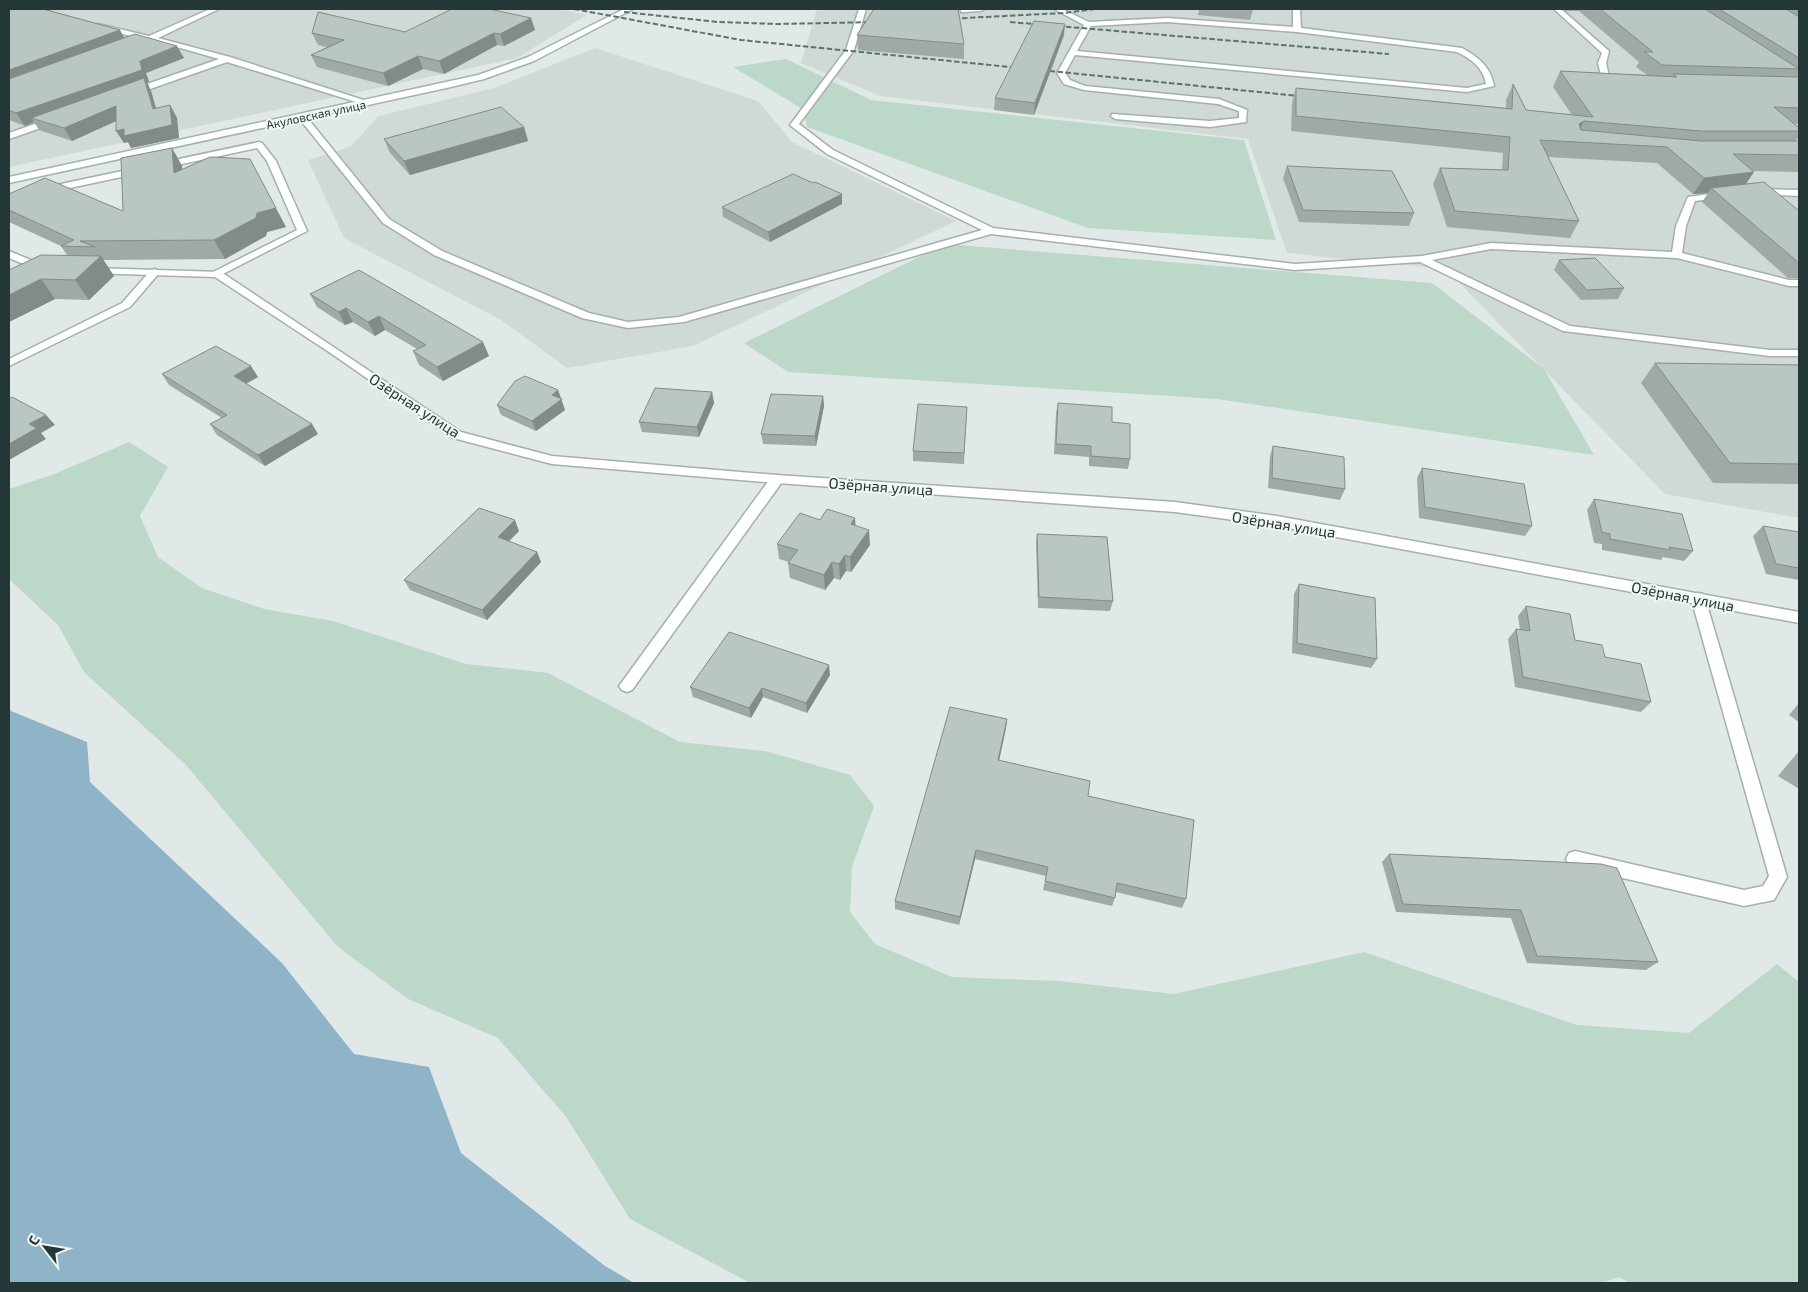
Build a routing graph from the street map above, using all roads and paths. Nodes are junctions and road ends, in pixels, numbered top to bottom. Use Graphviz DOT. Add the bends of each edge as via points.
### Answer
graph roads {
  1 [pos="215,9"];
  2 [pos="629,9"];
  3 [pos="862,9"];
  4 [pos="981,9"];
  5 [pos="1057,9"];
  6 [pos="1298,9"];
  7 [pos="1557,9"];
  8 [pos="964,10"];
  9 [pos="93,24"];
  10 [pos="1088,24"];
  11 [pos="1297,30"];
  12 [pos="150,38"];
  13 [pos="132,45"];
  14 [pos="1073,53"];
  15 [pos="227,59"];
  16 [pos="1627,84"];
  17 [pos="118,97"];
  18 [pos="369,103"];
  19 [pos="63,116"];
  20 [pos="1115,116"];
  21 [pos="302,117"];
  22 [pos="9,136"];
  23 [pos="9,180"];
  24 [pos="1799,193"];
  25 [pos="9,198"];
  26 [pos="992,231"];
  27 [pos="9,254"];
  28 [pos="1677,255"];
  29 [pos="1422,259"];
  30 [pos="81,270"];
  31 [pos="44,271"];
  32 [pos="155,272"];
  33 [pos="216,274"];
  34 [pos="1799,283"];
  35 [pos="1799,353"];
  36 [pos="9,363"];
  37 [pos="777,479"];
  38 [pos="1698,598"];
  39 [pos="1799,618"];
  40 [pos="627,686"];
  41 [pos="1575,859"];
  1 -- 12 [label="street"];
  2 -- 18 [label="street, Акуловская улица" via="531,59 450,85"];
  3 -- 26 [label="street" via="850,50 794,125 830,152"];
  4 -- 8 [label="street"];
  5 -- 10 [label="street"];
  6 -- 11 [label="street"];
  7 -- 16 [label="street" via="1606,53 1602,63 1605,77"];
  9 -- 12 [label="street"];
  10 -- 11 [label="street" via="1167,20"];
  10 -- 14 [label="street"];
  11 -- 14 [label="street" via="1459,50 1475,58 1489,75 1490,86 1468,90"];
  12 -- 13 [label="street"];
  12 -- 15 [label="street"];
  14 -- 20 [label="street" via="1061,74 1067,82 1084,88 1219,102 1242,110 1243,120 1210,124"];
  15 -- 17 [label="street"];
  15 -- 18 [label="street"];
  18 -- 21 [label="street, Акуловская улица"];
  19 -- 22 [label="street"];
  21 -- 23 [label="street, Акуловская улица"];
  21 -- 26 [label="street" via="386,221 438,253 586,316 628,325 680,320"];
  24 -- 28 [label="street" via="1691,199 1681,226"];
  25 -- 33 [label="street" via="259,145 271,161 302,231"];
  26 -- 29 [label="street" via="1295,267"];
  27 -- 31 [label="street"];
  28 -- 29 [label="street" via="1491,246"];
  28 -- 34 [label="street"];
  29 -- 35 [label="street" via="1568,329 1770,354"];
  30 -- 32 [label="street"];
  32 -- 33 [label="street"];
  32 -- 36 [label="street" via="126,305"];
  33 -- 37 [label="street, Озёрная улица" via="457,435 552,460"];
  37 -- 38 [label="street, Озёрная улица" via="1175,507 1277,522"];
  37 -- 40 [label="street"];
  38 -- 39 [label="street, Озёрная улица"];
  38 -- 41 [label="street" via="1778,877 1768,894 1744,898"];
}
